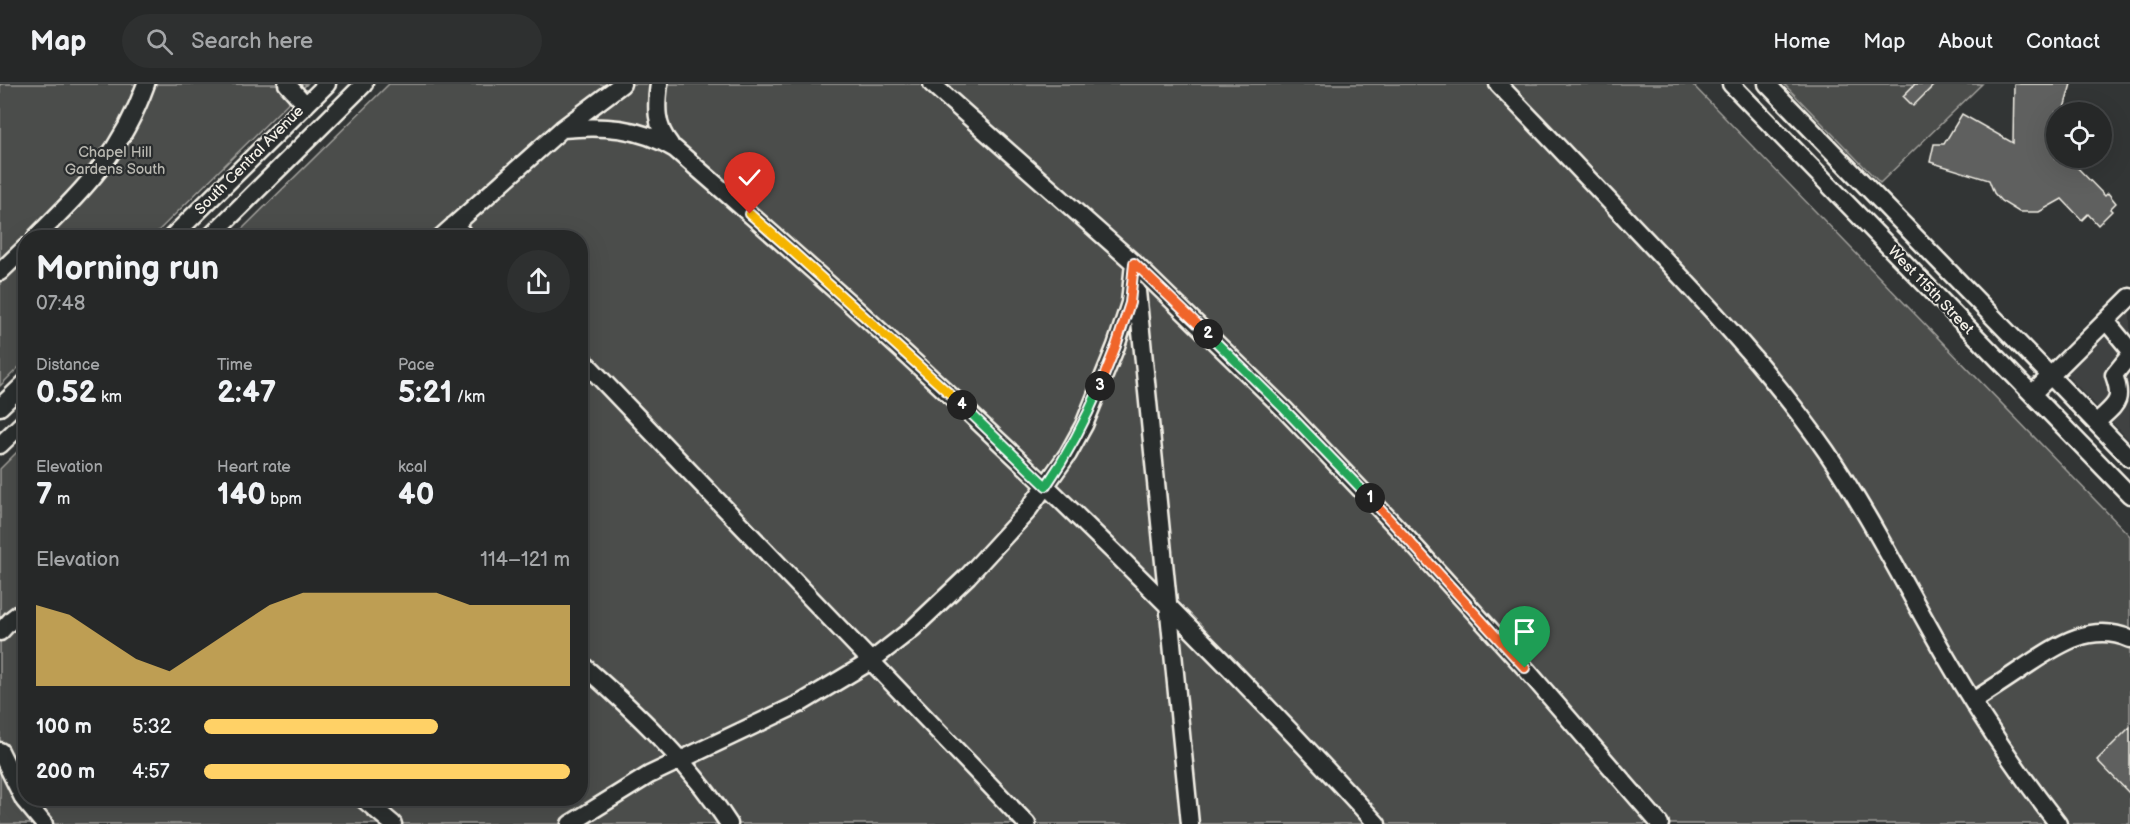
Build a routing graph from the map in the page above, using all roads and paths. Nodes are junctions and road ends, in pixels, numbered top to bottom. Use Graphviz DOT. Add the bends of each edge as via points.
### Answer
graph roads {
  1 [pos="146,84"];
  2 [pos="287,84"];
  3 [pos="364,84"];
  4 [pos="622,84"];
  5 [pos="659,84"];
  6 [pos="932,84"];
  7 [pos="1498,84"];
  8 [pos="1731,84"];
  9 [pos="1767,84"];
  10 [pos="322,86"];
  11 [pos="306,105"];
  12 [pos="562,129"];
  13 [pos="675,149"];
  14 [pos="43,230"];
  15 [pos="179,230"];
  16 [pos="217,230"];
  17 [pos="461,230"];
  18 [pos="18,255"];
  19 [pos="1134,263"];
  20 [pos="0,272"];
  21 [pos="2130,297"];
  22 [pos="2106,321"];
  23 [pos="2130,350"];
  24 [pos="2130,355"];
  25 [pos="588,365"];
  26 [pos="2050,376"];
  27 [pos="18,390"];
  28 [pos="2031,394"];
  29 [pos="0,407"];
  30 [pos="2096,423"];
  31 [pos="18,428"];
  32 [pos="0,445"];
  33 [pos="2130,458"];
  34 [pos="1046,486"];
  35 [pos="2130,495"];
  36 [pos="1169,605"];
  37 [pos="18,614"];
  38 [pos="0,632"];
  39 [pos="2130,639"];
  40 [pos="871,661"];
  41 [pos="588,670"];
  42 [pos="1973,702"];
  43 [pos="0,751"];
  44 [pos="680,759"];
  45 [pos="18,788"];
  46 [pos="29,806"];
  47 [pos="372,806"];
  48 [pos="44,824"];
  49 [pos="393,824"];
  50 [pos="570,824"];
  51 [pos="729,824"];
  52 [pos="1027,824"];
  53 [pos="1190,824"];
  54 [pos="1377,824"];
  55 [pos="1660,824"];
  56 [pos="2058,824"];
  1 -- 14 [label="street" via="109,158"];
  2 -- 11 [label="street"];
  3 -- 16 [label="street, South Central Avenue"];
  4 -- 12 [label="street"];
  5 -- 13 [label="street" via="656,113 663,135"];
  6 -- 19 [label="street"];
  7 -- 42 [label="street" via="1706,303 1796,410 1874,526"];
  8 -- 28 [label="street, West 115th Street"];
  9 -- 26 [label="street, West 115th Street"];
  10 -- 11 [label="street, South Central Avenue"];
  11 -- 15 [label="street, South Central Avenue"];
  12 -- 13 [label="street" via="596,127 640,132"];
  12 -- 17 [label="street"];
  13 -- 34 [label="street" via="932,377"];
  18 -- 20 [label="street"];
  19 -- 34 [label="street" via="1130,303 1112,355 1084,425"];
  19 -- 36 [label="street"];
  19 -- 55 [label="street" via="1284,409 1408,539"];
  21 -- 22 [label="street"];
  22 -- 23 [label="street"];
  22 -- 26 [label="street"];
  24 -- 30 [label="street" via="2114,375 2118,401"];
  25 -- 40 [label="street"];
  26 -- 28 [label="street"];
  26 -- 30 [label="street, West 115th Street"];
  27 -- 29 [label="street"];
  28 -- 35 [label="street, West 115th Street"];
  30 -- 33 [label="street, West 115th Street"];
  31 -- 32 [label="street"];
  34 -- 36 [label="street"];
  34 -- 40 [label="street" via="969,576"];
  36 -- 53 [label="street"];
  36 -- 54 [label="street"];
  37 -- 38 [label="street"];
  39 -- 42 [label="street" via="2108,633 2075,637"];
  40 -- 44 [label="street" via="801,703"];
  40 -- 52 [label="street"];
  41 -- 44 [label="street"];
  42 -- 56 [label="street"];
  43 -- 45 [label="street"];
  44 -- 50 [label="street"];
  44 -- 51 [label="street"];
  46 -- 48 [label="street"];
  47 -- 49 [label="street"];
}
